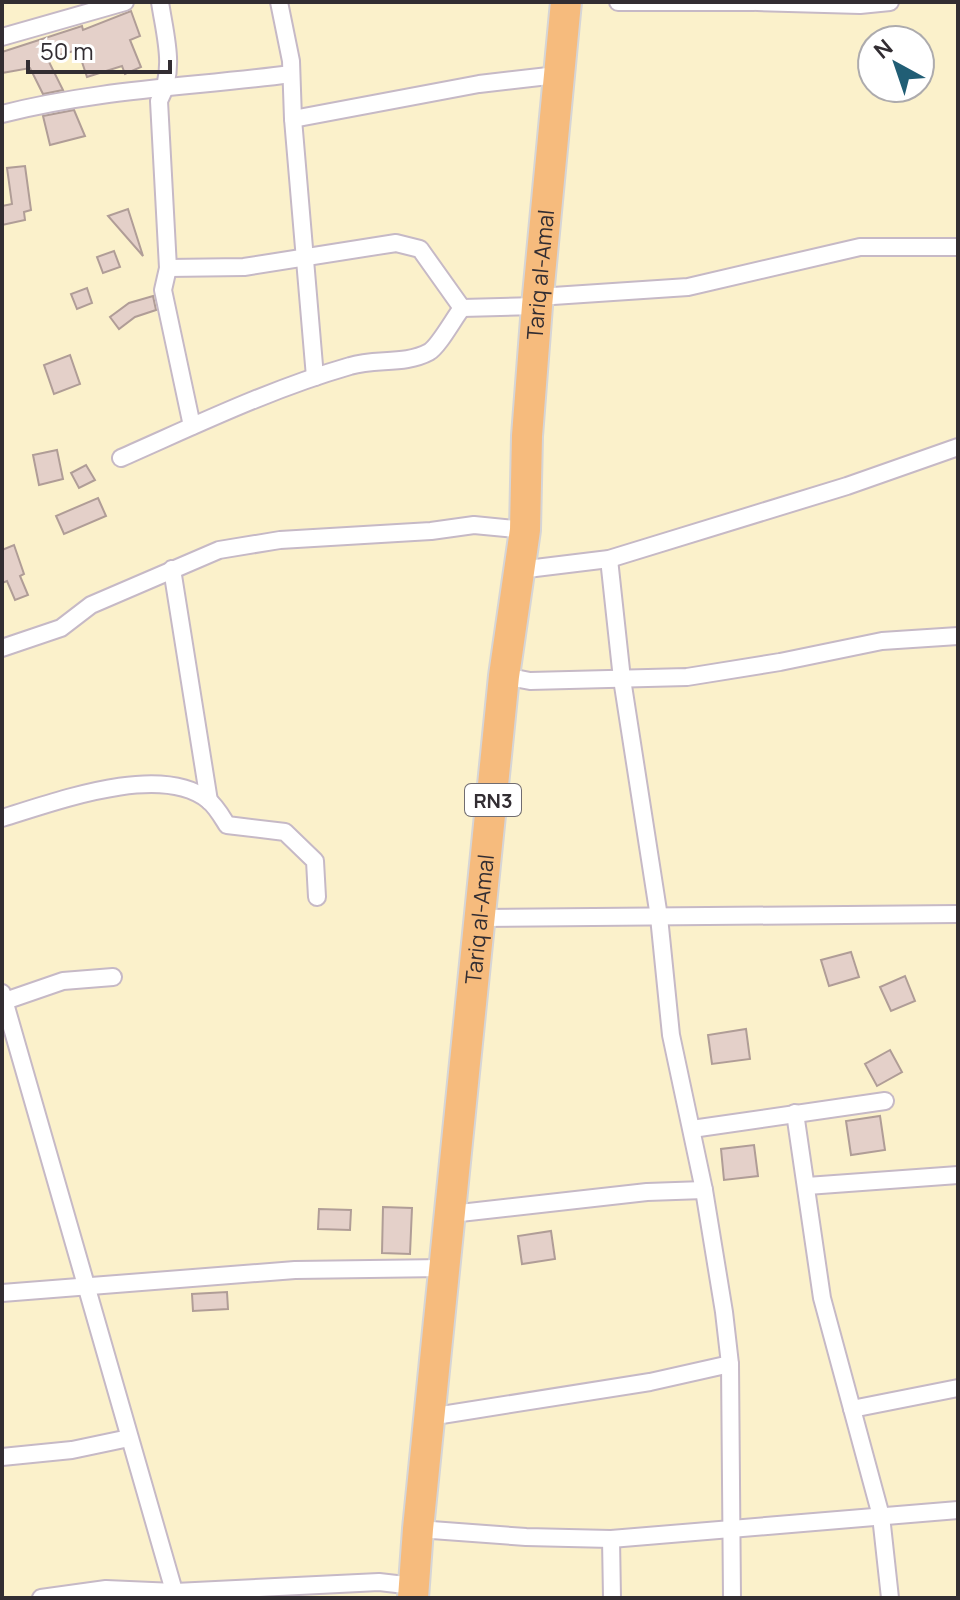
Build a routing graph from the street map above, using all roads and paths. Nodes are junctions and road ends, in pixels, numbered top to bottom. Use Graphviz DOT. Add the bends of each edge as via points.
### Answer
graph roads {
  1 [pos="125,2"];
  2 [pos="160,2"];
  3 [pos="279,2"];
  4 [pos="566,2"];
  5 [pos="618,2"];
  6 [pos="756,2"];
  7 [pos="890,2"];
  8 [pos="2,37"];
  9 [pos="291,74"];
  10 [pos="557,75"];
  11 [pos="167,85"];
  12 [pos="2,114"];
  13 [pos="293,119"];
  14 [pos="958,247"];
  15 [pos="304,257"];
  16 [pos="168,268"];
  17 [pos="537,302"];
  18 [pos="462,308"];
  19 [pos="315,377"];
  20 [pos="192,426"];
  21 [pos="958,447"];
  22 [pos="121,458"];
  23 [pos="525,530"];
  24 [pos="609,559"];
  25 [pos="172,569"];
  26 [pos="519,570"];
  27 [pos="958,636"];
  28 [pos="2,648"];
  29 [pos="504,676"];
  30 [pos="622,679"];
  31 [pos="209,801"];
  32 [pos="2,818"];
  33 [pos="317,897"];
  34 [pos="958,914"];
  35 [pos="659,917"];
  36 [pos="479,918"];
  37 [pos="113,977"];
  38 [pos="3,997"];
  39 [pos="10,1054"];
  40 [pos="885,1101"];
  41 [pos="795,1113"];
  42 [pos="692,1129"];
  43 [pos="958,1175"];
  44 [pos="807,1186"];
  45 [pos="704,1190"];
  46 [pos="451,1214"];
  47 [pos="444,1268"];
  48 [pos="85,1288"];
  49 [pos="2,1293"];
  50 [pos="730,1364"];
  51 [pos="958,1388"];
  52 [pos="852,1409"];
  53 [pos="429,1417"];
  54 [pos="129,1438"];
  55 [pos="2,1457"];
  56 [pos="958,1510"];
  57 [pos="881,1516"];
  58 [pos="733,1527"];
  59 [pos="418,1529"];
  60 [pos="611,1539"];
  61 [pos="414,1592"];
  62 [pos="176,1595"];
  63 [pos="41,1598"];
  64 [pos="612,1598"];
  65 [pos="732,1598"];
  66 [pos="890,1598"];
  1 -- 8 [label="street"];
  2 -- 11 [label="street" via="169,60"];
  3 -- 9 [label="street"];
  4 -- 10 [label="highway, Tariq al-Amal / RN3"];
  5 -- 6 [label="street"];
  6 -- 7 [label="street"];
  9 -- 11 [label="street"];
  9 -- 13 [label="street"];
  10 -- 13 [label="street"];
  10 -- 17 [label="highway, Tariq al-Amal / RN3"];
  11 -- 12 [label="street"];
  11 -- 16 [label="street" via="159,101"];
  13 -- 15 [label="street"];
  14 -- 17 [label="street" via="860,247 688,287"];
  15 -- 16 [label="street" via="244,267"];
  15 -- 18 [label="street" via="396,243 420,249"];
  15 -- 19 [label="street"];
  16 -- 20 [label="street" via="163,290"];
  17 -- 18 [label="street"];
  17 -- 23 [label="highway, Tariq al-Amal / RN3"];
  18 -- 19 [label="street" via="431,351 354,364"];
  19 -- 20 [label="street"];
  20 -- 22 [label="street"];
  21 -- 24 [label="street"];
  23 -- 25 [label="street" via="474,525 280,540 219,550"];
  23 -- 26 [label="highway, Tariq al-Amal / RN3"];
  24 -- 26 [label="street"];
  24 -- 30 [label="street"];
  25 -- 28 [label="street" via="91,605 61,628"];
  25 -- 31 [label="street"];
  26 -- 29 [label="highway, Tariq al-Amal / RN3"];
  27 -- 30 [label="street" via="882,641 687,677"];
  29 -- 30 [label="street" via="530,681"];
  29 -- 36 [label="highway, Tariq al-Amal / RN3"];
  30 -- 35 [label="street"];
  31 -- 32 [label="street" via="182,786 144,784 80,795"];
  31 -- 33 [label="street" via="227,825 285,832 315,861"];
  34 -- 35 [label="street"];
  35 -- 36 [label="street"];
  35 -- 42 [label="street" via="671,1035"];
  36 -- 46 [label="highway, Tariq al-Amal / RN3"];
  37 -- 38 [label="street" via="63,981"];
  38 -- 39 [label="street"];
  39 -- 48 [label="street"];
  40 -- 41 [label="street"];
  41 -- 42 [label="street"];
  41 -- 44 [label="street"];
  42 -- 45 [label="street"];
  43 -- 44 [label="street"];
  44 -- 52 [label="street" via="822,1298"];
  45 -- 46 [label="street"];
  45 -- 50 [label="street"];
  46 -- 47 [label="highway, Tariq al-Amal / RN3"];
  47 -- 48 [label="street" via="295,1270"];
  47 -- 53 [label="highway, Tariq al-Amal / RN3"];
  48 -- 49 [label="street"];
  48 -- 54 [label="street"];
  50 -- 53 [label="street"];
  50 -- 58 [label="street"];
  51 -- 52 [label="street"];
  52 -- 57 [label="street"];
  53 -- 59 [label="highway, Tariq al-Amal / RN3"];
  54 -- 55 [label="street"];
  54 -- 62 [label="street"];
  56 -- 57 [label="street"];
  57 -- 58 [label="street"];
  57 -- 66 [label="street"];
  58 -- 60 [label="street"];
  58 -- 65 [label="street"];
  59 -- 60 [label="street"];
  59 -- 61 [label="highway, Tariq al-Amal / RN3"];
  60 -- 64 [label="street"];
  61 -- 62 [label="street" via="379,1582"];
  62 -- 63 [label="street" via="106,1589"];
}
